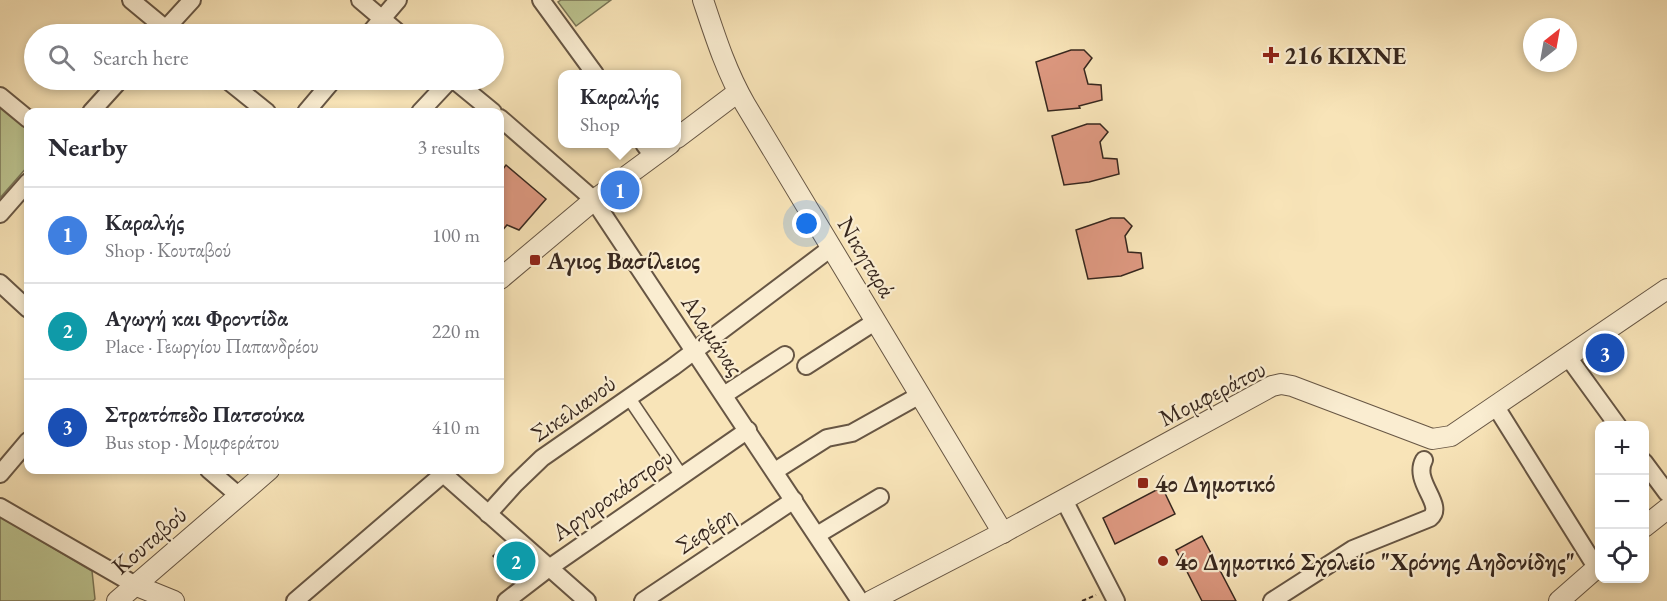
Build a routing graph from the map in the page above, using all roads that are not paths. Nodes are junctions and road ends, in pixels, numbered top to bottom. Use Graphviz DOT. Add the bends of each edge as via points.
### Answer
graph roads {
  1 [pos="131,0"];
  2 [pos="192,0"];
  3 [pos="360,0"];
  4 [pos="398,0"];
  5 [pos="541,0"];
  6 [pos="703,0"];
  7 [pos="382,19"];
  8 [pos="156,24"];
  9 [pos="173,24"];
  10 [pos="378,24"];
  11 [pos="388,24"];
  12 [pos="591,70"];
  13 [pos="111,90"];
  14 [pos="240,90"];
  15 [pos="325,90"];
  16 [pos="442,90"];
  17 [pos="465,90"];
  18 [pos="738,92"];
  19 [pos="0,96"];
  20 [pos="95,108"];
  21 [pos="262,108"];
  22 [pos="309,108"];
  23 [pos="424,108"];
  24 [pos="488,108"];
  25 [pos="24,116"];
  26 [pos="504,121"];
  27 [pos="681,135"];
  28 [pos="649,150"];
  29 [pos="24,187"];
  30 [pos="594,200"];
  31 [pos="0,214"];
  32 [pos="831,248"];
  33 [pos="504,276"];
  34 [pos="0,283"];
  35 [pos="1667,289"];
  36 [pos="24,305"];
  37 [pos="876,321"];
  38 [pos="695,350"];
  39 [pos="785,355"];
  40 [pos="1568,357"];
  41 [pos="806,366"];
  42 [pos="724,395"];
  43 [pos="920,395"];
  44 [pos="628,398"];
  45 [pos="1496,407"];
  46 [pos="1614,421"];
  47 [pos="748,430"];
  48 [pos="24,446"];
  49 [pos="1424,460"];
  50 [pos="1649,469"];
  51 [pos="775,471"];
  52 [pos="0,474"];
  53 [pos="214,474"];
  54 [pos="265,474"];
  55 [pos="439,474"];
  56 [pos="443,474"];
  57 [pos="681,475"];
  58 [pos="1667,494"];
  59 [pos="238,495"];
  60 [pos="880,496"];
  61 [pos="794,500"];
  62 [pos="1064,500"];
  63 [pos="0,507"];
  64 [pos="1667,509"];
  65 [pos="488,514"];
  66 [pos="1649,523"];
  67 [pos="1003,533"];
  68 [pos="817,535"];
  69 [pos="1595,561"];
  70 [pos="549,568"];
  71 [pos="1595,569"];
  72 [pos="137,585"];
  73 [pos="903,593"];
  74 [pos="117,601"];
  75 [pos="174,601"];
  76 [pos="295,601"];
  77 [pos="506,601"];
  78 [pos="587,601"];
  79 [pos="643,601"];
  80 [pos="861,601"];
  81 [pos="871,601"];
  82 [pos="1116,601"];
  83 [pos="1272,601"];
  84 [pos="1559,601"];
  1 -- 8 [label="street"];
  2 -- 9 [label="street"];
  3 -- 7 [label="street"];
  4 -- 7 [label="street"];
  5 -- 12 [label="street"];
  6 -- 18 [label="street, Νικηταρά"];
  7 -- 10 [label="street"];
  7 -- 11 [label="street"];
  13 -- 20 [label="street"];
  14 -- 21 [label="street"];
  15 -- 22 [label="street"];
  16 -- 23 [label="street"];
  17 -- 24 [label="street"];
  18 -- 27 [label="street"];
  18 -- 32 [label="street, Νικηταρά"];
  19 -- 25 [label="street"];
  26 -- 30 [label="street, Αλαμάνας"];
  28 -- 30 [label="street"];
  29 -- 31 [label="street"];
  30 -- 33 [label="street"];
  30 -- 38 [label="street, Αλαμάνας"];
  32 -- 37 [label="street, Νικηταρά"];
  32 -- 38 [label="street, Σικελιανού"];
  34 -- 36 [label="street"];
  35 -- 40 [label="street, Μομφεράτου"];
  37 -- 41 [label="street"];
  37 -- 43 [label="street, Νικηταρά"];
  38 -- 42 [label="street, Αλαμάνας"];
  38 -- 44 [label="street, Σικελιανού"];
  39 -- 42 [label="street"];
  40 -- 45 [label="street, Μομφεράτου"];
  40 -- 46 [label="street"];
  42 -- 47 [label="street, Αλαμάνας"];
  43 -- 51 [label="street" via="852,433 827,438"];
  43 -- 67 [label="street, Νικηταρά"];
  44 -- 57 [label="street"];
  44 -- 65 [label="street, Σικελιανού" via="542,458"];
  45 -- 62 [label="street, Μομφεράτου" via="1451,436 1432,439 1281,384"];
  45 -- 69 [label="street"];
  47 -- 51 [label="street, Αλαμάνας"];
  47 -- 57 [label="street, Αργυροκάστρου"];
  48 -- 52 [label="street"];
  49 -- 83 [label="street" via="1420,475 1435,508 1434,515 1353,549"];
  50 -- 58 [label="street"];
  51 -- 61 [label="street, Αλαμάνας"];
  53 -- 59 [label="street"];
  54 -- 59 [label="street, Κουταβού"];
  55 -- 76 [label="street"];
  56 -- 65 [label="street"];
  57 -- 70 [label="street, Αργυροκάστρου"];
  59 -- 72 [label="street, Κουταβού"];
  60 -- 68 [label="street"];
  61 -- 68 [label="street, Αλαμάνας"];
  61 -- 79 [label="street, Σεφέρη"];
  62 -- 67 [label="street, Μομφεράτου"];
  62 -- 82 [label="street"];
  63 -- 72 [label="street"];
  64 -- 66 [label="street"];
  65 -- 70 [label="street"];
  67 -- 73 [label="street, Μομφεράτου"];
  68 -- 80 [label="street, Αλαμάνας"];
  70 -- 77 [label="street, Αργυροκάστρου"];
  70 -- 78 [label="street"];
  71 -- 84 [label="street"];
  72 -- 74 [label="street, Κουταβού"];
  72 -- 75 [label="street"];
  73 -- 81 [label="street, Μομφεράτου"];
}
